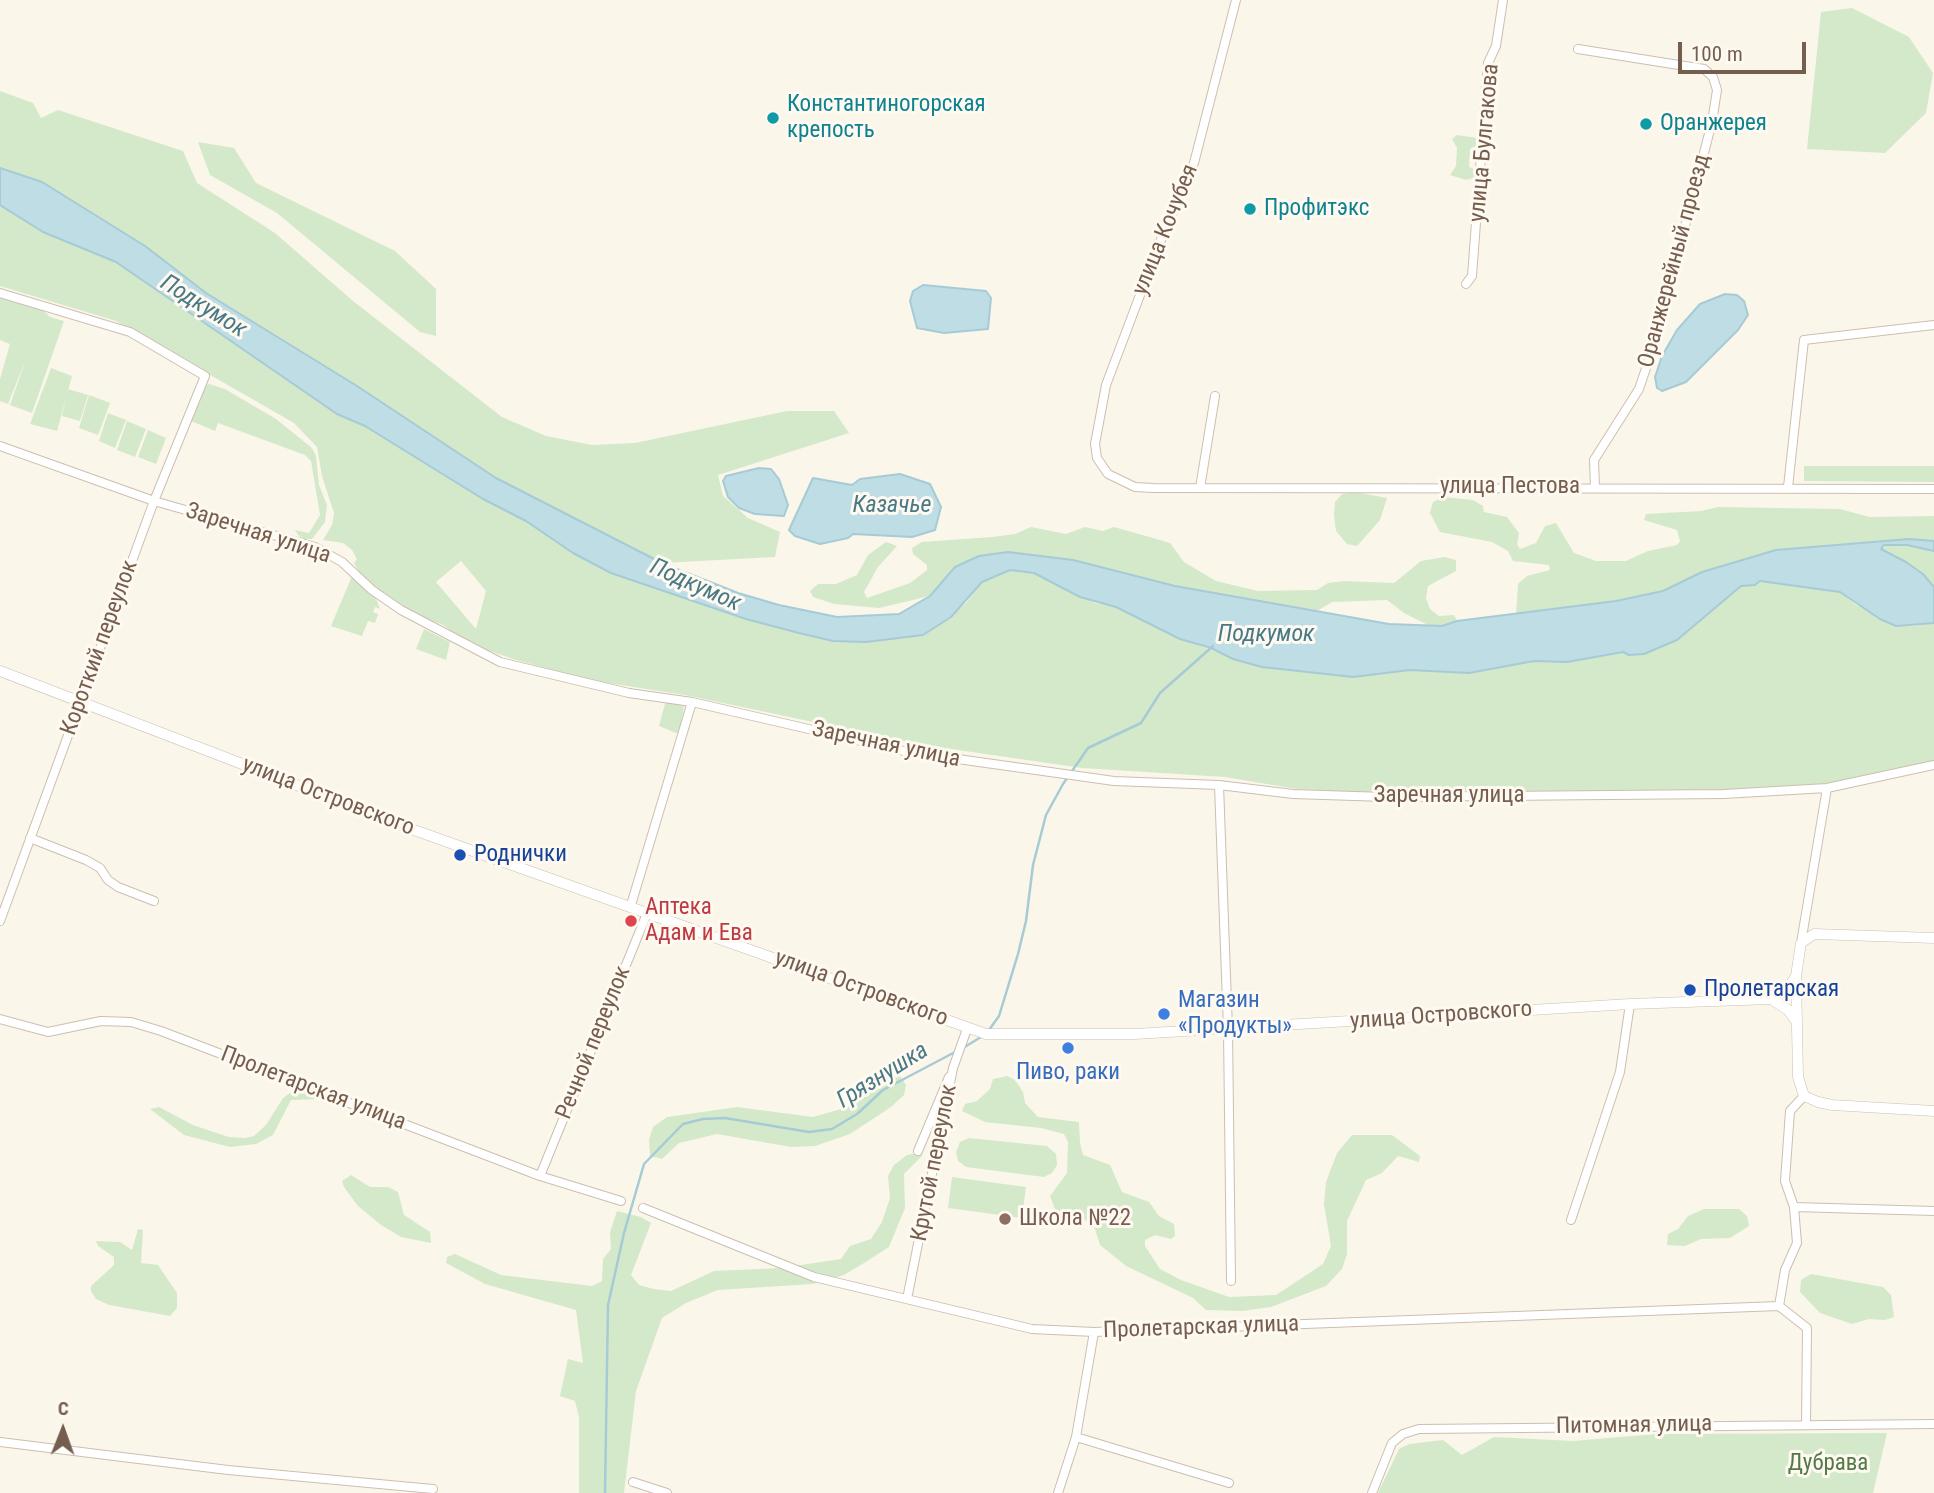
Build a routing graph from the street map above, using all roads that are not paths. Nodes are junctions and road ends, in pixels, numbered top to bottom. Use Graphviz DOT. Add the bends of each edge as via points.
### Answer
graph roads {
  1 [pos="1236,0"];
  2 [pos="1503,0"];
  3 [pos="1578,49"];
  4 [pos="1466,284"];
  5 [pos="0,293"];
  6 [pos="1934,325"];
  7 [pos="1214,396"];
  8 [pos="0,446"];
  9 [pos="1097,458"];
  10 [pos="1595,487"];
  11 [pos="1788,487"];
  12 [pos="1200,488"];
  13 [pos="1934,489"];
  14 [pos="153,501"];
  15 [pos="0,671"];
  16 [pos="692,702"];
  17 [pos="81,705"];
  18 [pos="1934,765"];
  19 [pos="1219,785"];
  20 [pos="1826,788"];
  21 [pos="30,838"];
  22 [pos="154,901"];
  23 [pos="631,905"];
  24 [pos="648,911"];
  25 [pos="0,921"];
  26 [pos="1805,921"];
  27 [pos="1819,933"];
  28 [pos="1934,938"];
  29 [pos="1801,943"];
  30 [pos="1796,976"];
  31 [pos="1771,999"];
  32 [pos="1630,1004"];
  33 [pos="0,1019"];
  34 [pos="1797,1024"];
  35 [pos="970,1030"];
  36 [pos="1228,1030"];
  37 [pos="953,1068"];
  38 [pos="1804,1096"];
  39 [pos="1934,1111"];
  40 [pos="918,1151"];
  41 [pos="540,1176"];
  42 [pos="621,1201"];
  43 [pos="1794,1207"];
  44 [pos="643,1208"];
  45 [pos="1934,1211"];
  46 [pos="1571,1220"];
  47 [pos="1231,1281"];
  48 [pos="907,1299"];
  49 [pos="1779,1306"];
  50 [pos="1094,1332"];
  51 [pos="1934,1424"];
  52 [pos="1807,1425"];
  53 [pos="1076,1437"];
  54 [pos="0,1442"];
  55 [pos="633,1482"];
  56 [pos="1229,1483"];
  57 [pos="432,1489"];
  58 [pos="667,1493"];
  59 [pos="1058,1493"];
  60 [pos="1372,1493"];
  1 -- 9 [label="street, улица Кочубея" via="1194,163 1106,385 1096,426"];
  2 -- 4 [label="street, улица Булгакова" via="1496,46 1488,63 1475,250 1472,276"];
  3 -- 10 [label="street, Оранжерейный проезд" via="1704,69 1717,90 1655,342 1633,401 1594,460"];
  5 -- 14 [label="street, Короткий переулок" via="130,332 205,376"];
  6 -- 11 [label="street" via="1804,340"];
  7 -- 12 [label="street"];
  8 -- 14 [label="street, Заречная улица"];
  9 -- 12 [label="street, улица Пестова" via="1108,474 1135,486"];
  10 -- 11 [label="street, улица Пестова"];
  10 -- 12 [label="street, улица Пестова"];
  11 -- 13 [label="street, улица Пестова"];
  14 -- 16 [label="street, Заречная улица" via="323,551 392,605 500,662 629,693"];
  14 -- 17 [label="street, Короткий переулок"];
  15 -- 17 [label="street, улица Островского"];
  16 -- 19 [label="street, Заречная улица" via="908,752 1114,781"];
  16 -- 23 [label="street"];
  17 -- 21 [label="street, Короткий переулок"];
  17 -- 23 [label="street, улица Островского" via="414,830"];
  18 -- 20 [label="street, Заречная улица"];
  19 -- 20 [label="street, Заречная улица" via="1293,794 1385,797 1724,794"];
  19 -- 36 [label="street"];
  20 -- 26 [label="street"];
  21 -- 22 [label="street" via="86,860 118,887"];
  21 -- 25 [label="street, Короткий переулок"];
  23 -- 24 [label="street, улица Островского"];
  24 -- 35 [label="street, улица Островского"];
  24 -- 41 [label="street, Речной переулок"];
  26 -- 27 [label="street"];
  26 -- 29 [label="street"];
  27 -- 28 [label="street"];
  27 -- 29 [label="street"];
  29 -- 30 [label="street"];
  30 -- 31 [label="street" via="1785,993"];
  30 -- 34 [label="street"];
  31 -- 32 [label="street, улица Островского"];
  31 -- 34 [label="street" via="1788,1010"];
  32 -- 36 [label="street, улица Островского"];
  32 -- 46 [label="street" via="1620,1072"];
  33 -- 41 [label="street, Пролетарская улица" via="48,1032 101,1021 131,1022"];
  34 -- 38 [label="street" via="1798,1077"];
  35 -- 36 [label="street, улица Островского" via="998,1035"];
  35 -- 37 [label="street, Крутой переулок" via="960,1042"];
  36 -- 47 [label="street"];
  37 -- 40 [label="street"];
  37 -- 48 [label="street, Крутой переулок"];
  38 -- 39 [label="street" via="1832,1104"];
  38 -- 43 [label="street" via="1790,1111 1785,1181"];
  41 -- 42 [label="street, Пролетарская улица"];
  43 -- 45 [label="street"];
  43 -- 49 [label="street" via="1797,1243 1784,1270"];
  44 -- 48 [label="street, Пролетарская улица" via="814,1277"];
  48 -- 50 [label="street, Пролетарская улица" via="1032,1329"];
  49 -- 50 [label="street, Пролетарская улица"];
  49 -- 52 [label="street" via="1807,1328"];
  50 -- 53 [label="street"];
  51 -- 52 [label="street, Питомная улица"];
  52 -- 60 [label="street, Питомная улица" via="1419,1429 1392,1443"];
  53 -- 56 [label="street"];
  53 -- 59 [label="street"];
  54 -- 57 [label="street" via="228,1471"];
  55 -- 58 [label="street"];
}
